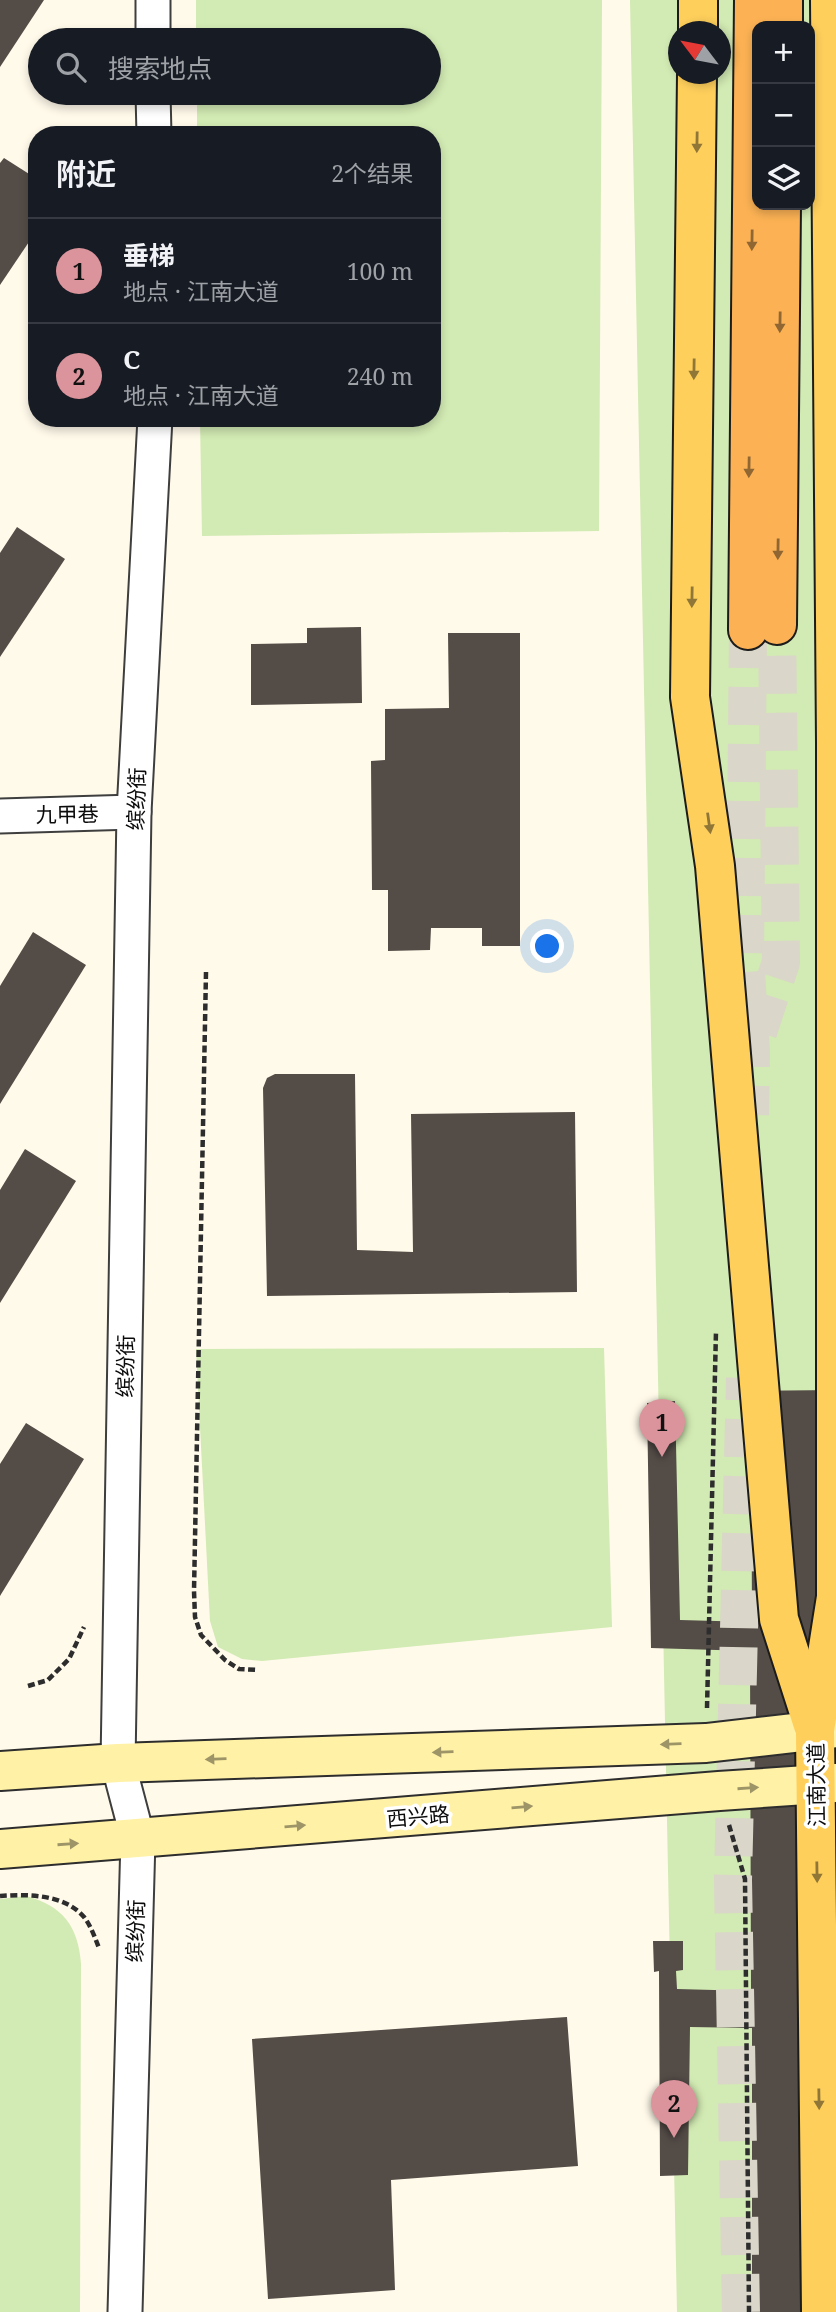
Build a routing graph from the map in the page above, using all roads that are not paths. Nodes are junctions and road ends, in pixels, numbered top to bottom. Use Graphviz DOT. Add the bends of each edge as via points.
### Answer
graph roads {
  1 [pos="153,0"];
  2 [pos="698,0"];
  3 [pos="754,0"];
  4 [pos="783,0"];
  5 [pos="830,0"];
  6 [pos="698,21"];
  7 [pos="783,21"];
  8 [pos="153,28"];
  9 [pos="698,84"];
  10 [pos="153,105"];
  11 [pos="154,126"];
  12 [pos="756,147"];
  13 [pos="757,210"];
  14 [pos="781,210"];
  15 [pos="155,427"];
  16 [pos="134,812"];
  17 [pos="0,816"];
  18 [pos="825,1729"];
  19 [pos="118,1763"];
  20 [pos="0,1771"];
  21 [pos="826,1783"];
  22 [pos="138,1839"];
  23 [pos="0,1849"];
  24 [pos="125,2312"];
  25 [pos="821,2312"];
  1 -- 8 [label="street"];
  2 -- 6 [label="main road"];
  3 -- 12 [label="highway"];
  4 -- 7 [label="highway"];
  5 -- 18 [label="main road, 江南大道" via="836,1597"];
  9 -- 18 [label="main road, one-way" via="690,697 715,866 779,1619"];
  10 -- 11 [label="street"];
  13 -- 14 [label="highway" via="763,628"];
  15 -- 16 [label="street, 缤纷街"];
  16 -- 17 [label="street, 九甲巷"];
  16 -- 19 [label="street, 缤纷街"];
  18 -- 19 [label="main road, one-way" via="706,1743"];
  18 -- 21 [label="main road, 江南大道"];
  19 -- 20 [label="main road"];
  19 -- 22 [label="street, 缤纷街"];
  22 -- 21 [label="main road, 西兴路, one-way"];
  21 -- 25 [label="main road, 江南大道, one-way"];
  23 -- 22 [label="main road, 西兴路, one-way"];
  22 -- 24 [label="street, 缤纷街"];
}
